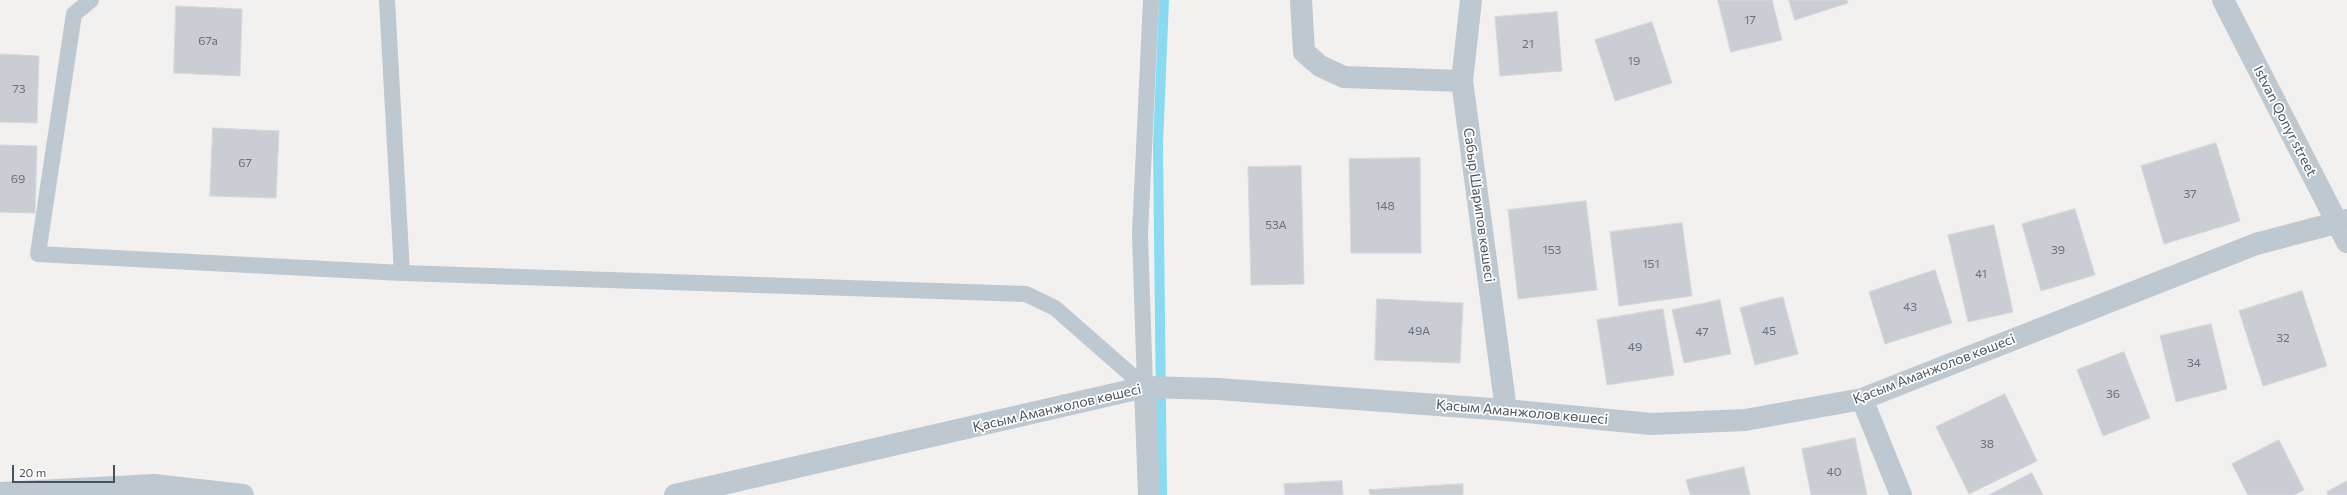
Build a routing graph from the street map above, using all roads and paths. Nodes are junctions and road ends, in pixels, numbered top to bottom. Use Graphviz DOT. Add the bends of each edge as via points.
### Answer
graph roads {
  1 [pos="91,0"];
  2 [pos="387,0"];
  3 [pos="1151,0"];
  4 [pos="1301,0"];
  5 [pos="1471,0"];
  6 [pos="2223,0"];
  7 [pos="1462,81"];
  8 [pos="2342,221"];
  9 [pos="2347,242"];
  10 [pos="402,273"];
  11 [pos="1151,387"];
  12 [pos="1862,399"];
  13 [pos="1506,410"];
  14 [pos="0,493"];
  15 [pos="243,495"];
  16 [pos="675,495"];
  17 [pos="1149,495"];
  18 [pos="1901,495"];
  1 -- 10 [label="lane" via="74,14 38,254"];
  2 -- 10 [label="lane"];
  3 -- 11 [label="lane" via="1140,234"];
  4 -- 7 [label="street" via="1304,52 1320,66 1344,77"];
  5 -- 7 [label="street, Сабыр Шарипов көшесі"];
  6 -- 8 [label="street, Istvan Qonyr street"];
  7 -- 13 [label="street, Сабыр Шарипов көшесі"];
  8 -- 9 [label="street, Istvan Qonyr street"];
  8 -- 12 [label="street, Қасым Аманжолов көшесі" via="2256,244"];
  10 -- 11 [label="lane" via="1026,294 1055,308"];
  11 -- 13 [label="street, Қасым Аманжолов көшесі" via="1218,389"];
  11 -- 16 [label="street, Қасым Аманжолов көшесі"];
  11 -- 17 [label="street"];
  12 -- 13 [label="street, Қасым Аманжолов көшесі" via="1745,420 1651,424"];
  12 -- 18 [label="street"];
  14 -- 15 [label="street" via="154,485"];
}
